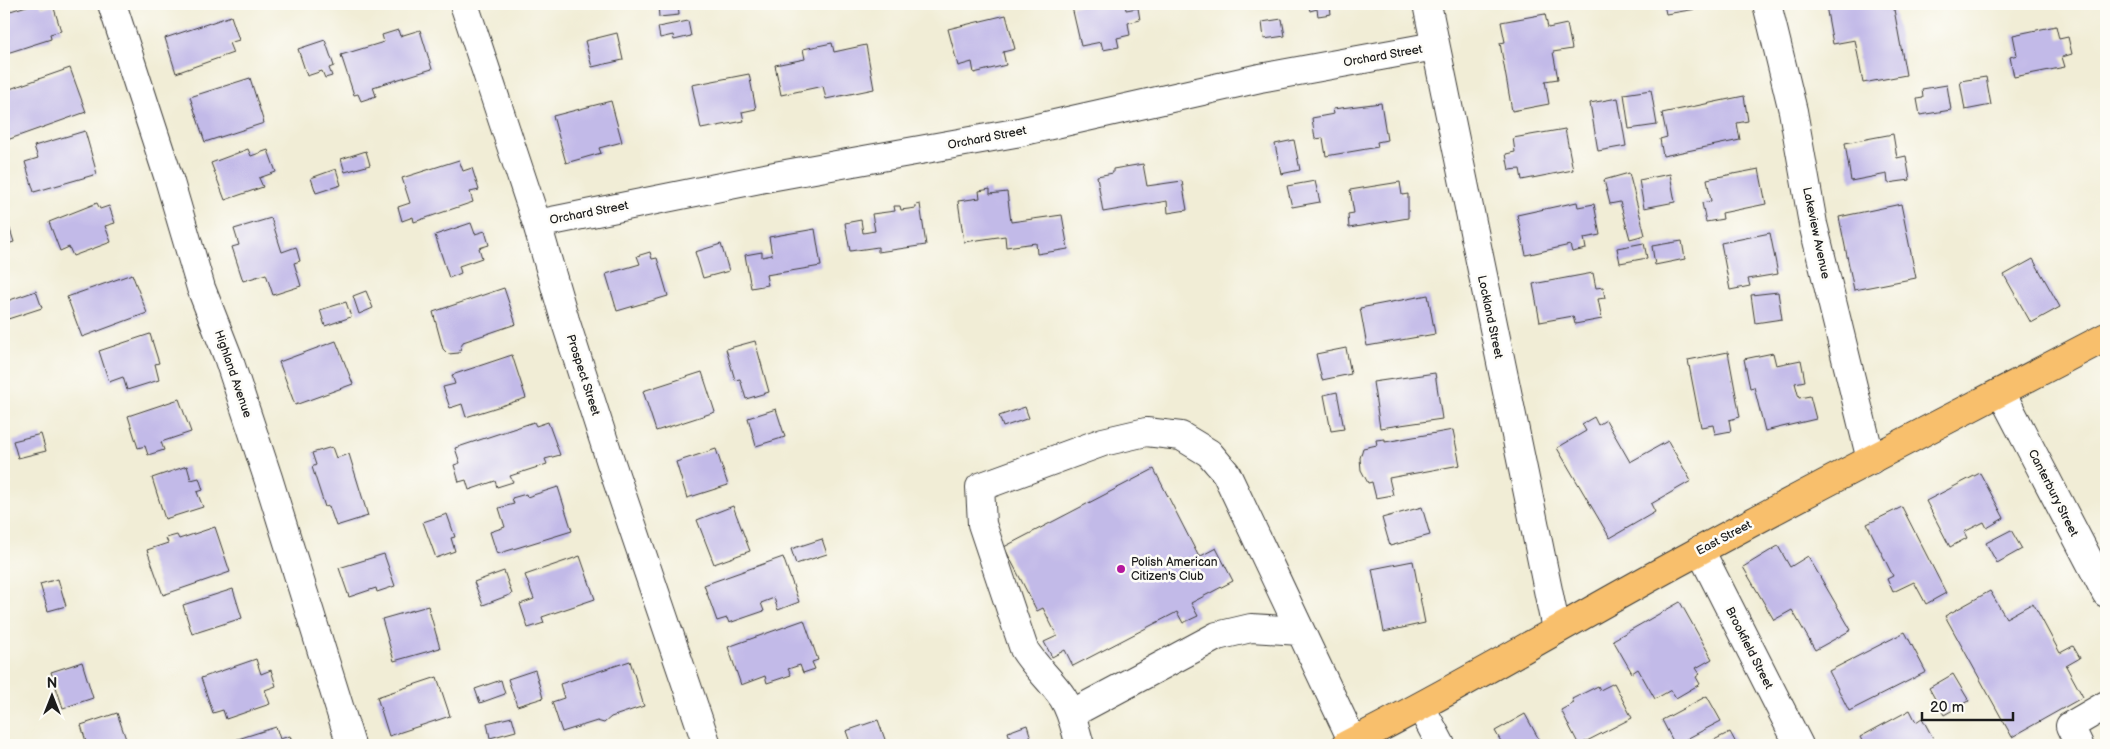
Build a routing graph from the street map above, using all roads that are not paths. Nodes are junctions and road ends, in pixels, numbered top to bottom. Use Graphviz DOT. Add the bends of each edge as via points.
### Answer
graph roads {
  1 [pos="112,4"];
  2 [pos="464,4"];
  3 [pos="1427,4"];
  4 [pos="1767,4"];
  5 [pos="1435,46"];
  6 [pos="537,224"];
  7 [pos="2106,337"];
  8 [pos="2001,392"];
  9 [pos="1871,460"];
  10 [pos="1700,550"];
  11 [pos="2106,593"];
  12 [pos="1556,629"];
  13 [pos="1300,630"];
  14 [pos="2106,705"];
  15 [pos="1421,707"];
  16 [pos="1072,714"];
  17 [pos="1349,743"];
  18 [pos="350,745"];
  19 [pos="707,745"];
  20 [pos="1080,745"];
  21 [pos="1441,745"];
  22 [pos="1799,745"];
  23 [pos="2079,745"];
  1 -- 18 [label="street, Highland Avenue" via="201,288 265,468"];
  2 -- 6 [label="street, Prospect Street"];
  3 -- 5 [label="street, Lockland Street"];
  4 -- 9 [label="street, Lakeview Avenue" via="1793,110 1813,224"];
  5 -- 6 [label="street, Orchard Street" via="1260,78 1015,133 775,176"];
  5 -- 12 [label="street, Lockland Street"];
  6 -- 19 [label="street, Prospect Street" via="611,464"];
  7 -- 8 [label="main road, East Street"];
  8 -- 9 [label="main road, East Street"];
  8 -- 11 [label="street, Canterbury Street"];
  9 -- 10 [label="main road, East Street"];
  10 -- 12 [label="main road, East Street"];
  10 -- 22 [label="street, Brookfield Street"];
  12 -- 15 [label="main road, East Street"];
  13 -- 16 [label="street" via="1251,628 1217,636"];
  13 -- 16 [label="street" via="1226,473 1209,453 1181,436 1146,432 1103,442 980,487 982,524 1024,649"];
  13 -- 17 [label="street"];
  14 -- 23 [label="street" via="2070,726"];
  15 -- 17 [label="main road, East Street"];
  15 -- 21 [label="street"];
  16 -- 20 [label="street"];
}
